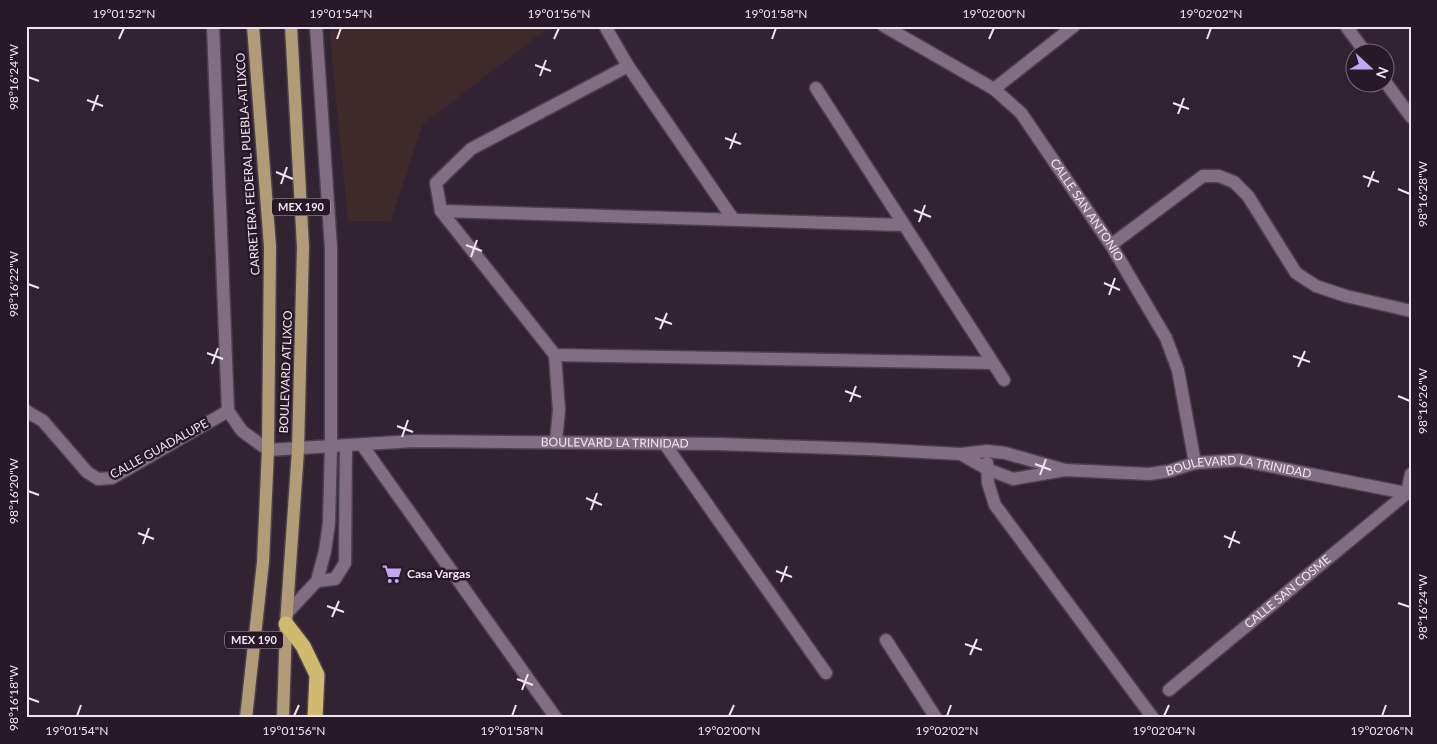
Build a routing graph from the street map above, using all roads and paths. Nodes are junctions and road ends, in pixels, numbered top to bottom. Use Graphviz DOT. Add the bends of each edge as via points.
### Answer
graph roads {
  1 [pos="213,26"];
  2 [pos="253,26"];
  3 [pos="292,26"];
  4 [pos="311,26"];
  5 [pos="316,26"];
  6 [pos="884,26"];
  7 [pos="1074,26"];
  8 [pos="1346,26"];
  9 [pos="606,28"];
  10 [pos="1358,42"];
  11 [pos="628,66"];
  12 [pos="816,88"];
  13 [pos="994,89"];
  14 [pos="1393,92"];
  15 [pos="1411,117"];
  16 [pos="441,212"];
  17 [pos="733,219"];
  18 [pos="902,225"];
  19 [pos="1111,244"];
  20 [pos="1411,311"];
  21 [pos="555,355"];
  22 [pos="992,363"];
  23 [pos="1004,380"];
  24 [pos="26,411"];
  25 [pos="228,411"];
  26 [pos="556,441"];
  27 [pos="664,443"];
  28 [pos="362,445"];
  29 [pos="346,446"];
  30 [pos="331,447"];
  31 [pos="268,450"];
  32 [pos="298,450"];
  33 [pos="987,451"];
  34 [pos="961,454"];
  35 [pos="1195,463"];
  36 [pos="987,469"];
  37 [pos="1065,470"];
  38 [pos="1411,474"];
  39 [pos="1409,496"];
  40 [pos="317,580"];
  41 [pos="287,618"];
  42 [pos="886,640"];
  43 [pos="826,673"];
  44 [pos="1169,690"];
  45 [pos="246,718"];
  46 [pos="283,718"];
  47 [pos="315,718"];
  48 [pos="556,718"];
  49 [pos="936,718"];
  50 [pos="1153,718"];
  1 -- 25 [label="street"];
  2 -- 31 [label="main road, CARRETERA FEDERAL PUEBLA-ATLIXCO / MEX 190" via="270,247"];
  3 -- 32 [label="main road, BOULEVARD ATLIXCO / MEX 190" via="303,247"];
  4 -- 5 [label="street"];
  5 -- 30 [label="street" via="331,248"];
  6 -- 13 [label="street, CALLE SAN ANTONIO"];
  7 -- 13 [label="street"];
  8 -- 10 [label="street"];
  9 -- 11 [label="street"];
  11 -- 16 [label="street" via="471,150 436,182"];
  11 -- 17 [label="street"];
  12 -- 18 [label="street"];
  13 -- 19 [label="street, CALLE SAN ANTONIO" via="1021,113"];
  14 -- 15 [label="street"];
  16 -- 17 [label="street"];
  16 -- 21 [label="street"];
  17 -- 18 [label="street"];
  18 -- 22 [label="street"];
  19 -- 20 [label="street" via="1203,176 1219,176 1234,182 1248,196 1296,273 1316,286 1346,296"];
  19 -- 35 [label="street, CALLE SAN ANTONIO" via="1166,338 1178,370"];
  21 -- 22 [label="street"];
  21 -- 26 [label="street" via="559,410"];
  22 -- 23 [label="street"];
  24 -- 25 [label="street, CALLE GUADALUPE" via="43,421 87,472 98,479 112,478"];
  25 -- 31 [label="street" via="242,431"];
  26 -- 27 [label="street, BOULEVARD LA TRINIDAD"];
  26 -- 28 [label="street, BOULEVARD LA TRINIDAD" via="414,441"];
  27 -- 34 [label="street, BOULEVARD LA TRINIDAD"];
  27 -- 43 [label="street"];
  28 -- 29 [label="street, BOULEVARD LA TRINIDAD"];
  28 -- 48 [label="street"];
  29 -- 30 [label="street, BOULEVARD LA TRINIDAD"];
  29 -- 40 [label="street" via="345,563 335,579"];
  30 -- 32 [label="street, BOULEVARD LA TRINIDAD"];
  30 -- 40 [label="street" via="326,551"];
  31 -- 32 [label="street, BOULEVARD LA TRINIDAD"];
  31 -- 45 [label="main road, BOULEVARD ATLIXCO / MEX 190" via="263,562"];
  32 -- 41 [label="main road, BOULEVARD ATLIXCO / MEX 190"];
  33 -- 34 [label="street, BOULEVARD LA TRINIDAD"];
  33 -- 36 [label="street"];
  33 -- 37 [label="street, BOULEVARD LA TRINIDAD" via="1000,451"];
  34 -- 36 [label="street, BOULEVARD LA TRINIDAD"];
  35 -- 37 [label="street, BOULEVARD LA TRINIDAD" via="1149,474"];
  35 -- 39 [label="street, BOULEVARD LA TRINIDAD" via="1239,460"];
  36 -- 37 [label="street, BOULEVARD LA TRINIDAD" via="1013,479"];
  36 -- 50 [label="street" via="995,505"];
  38 -- 39 [label="street"];
  39 -- 44 [label="street, CALLE SAN COSME"];
  40 -- 41 [label="street"];
  41 -- 46 [label="main road, BOULEVARD ATLIXCO / MEX 190"];
  41 -- 47 [label="highway" via="317,675"];
  42 -- 49 [label="street"];
}
